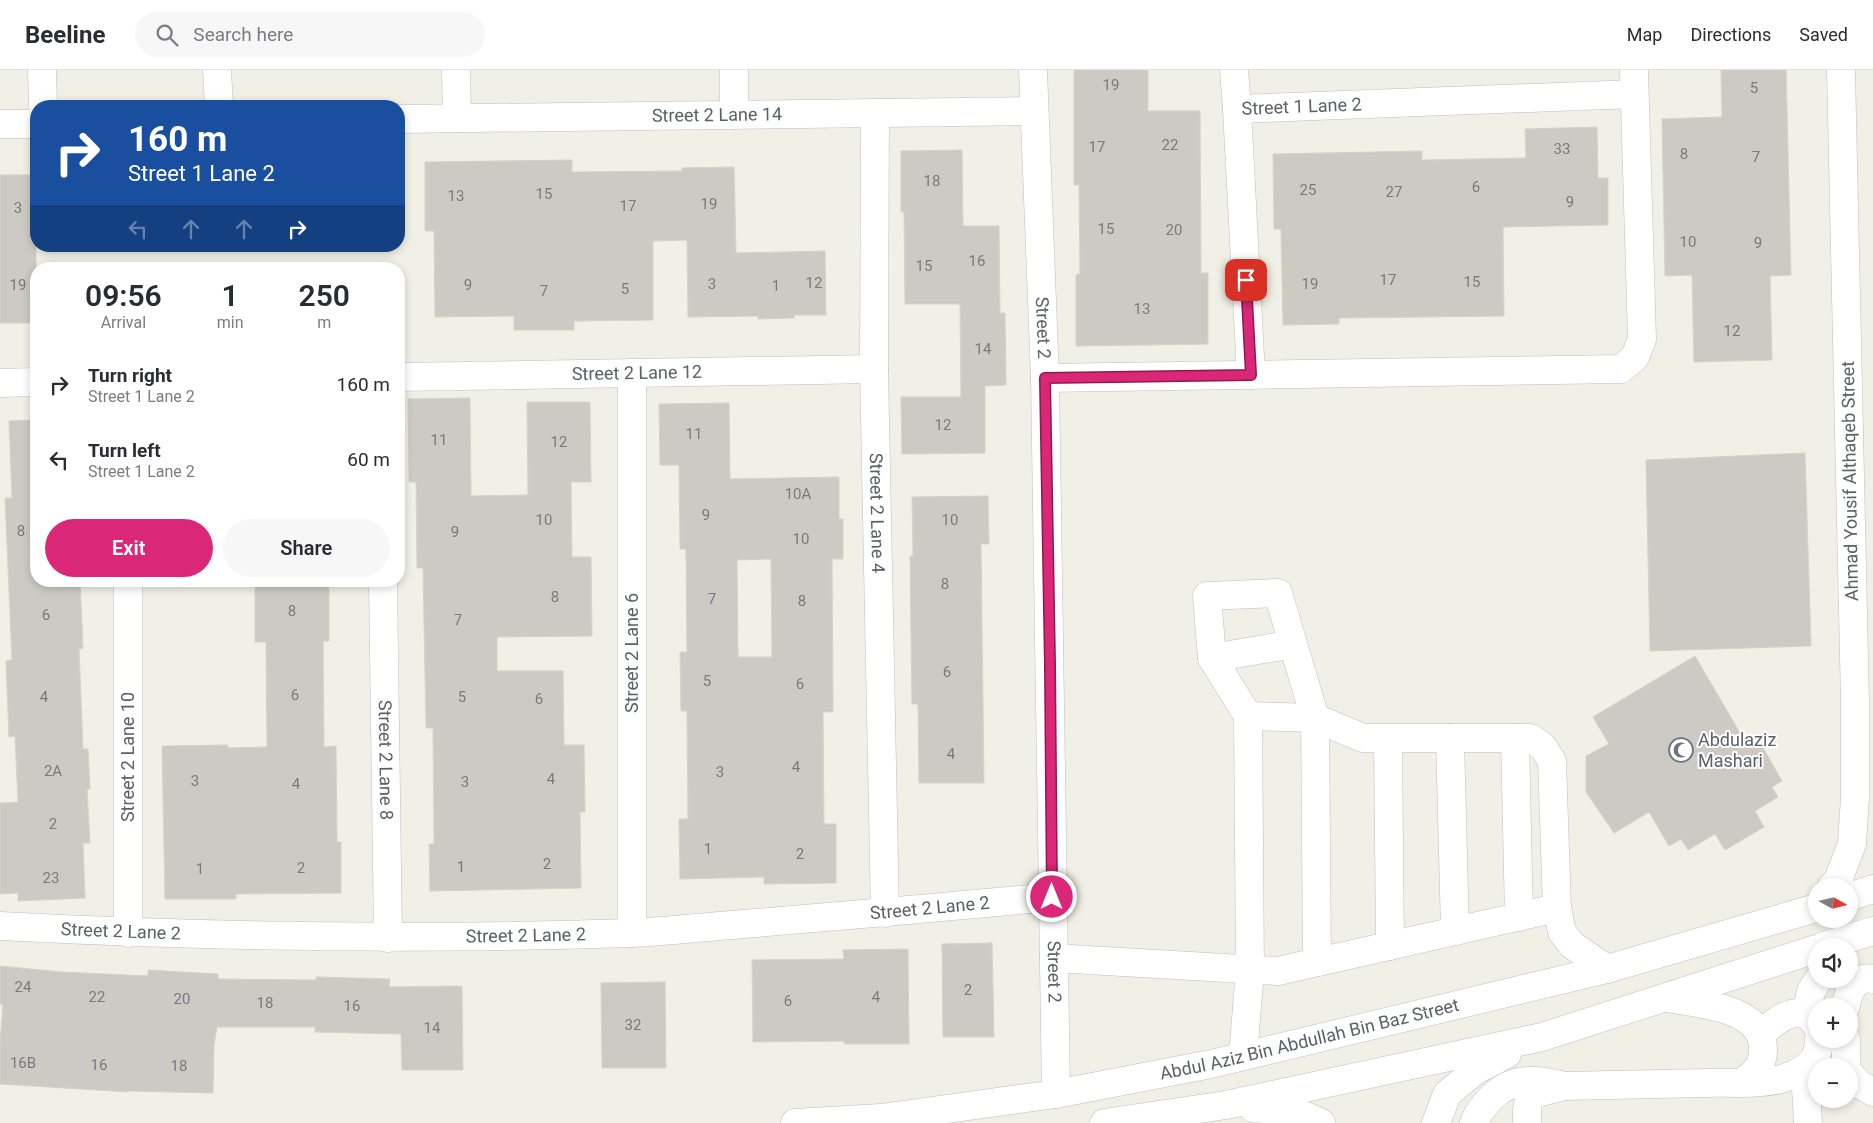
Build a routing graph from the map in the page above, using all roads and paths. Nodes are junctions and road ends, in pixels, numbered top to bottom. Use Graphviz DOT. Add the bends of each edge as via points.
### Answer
graph roads {
  1 [pos="42,70"];
  2 [pos="217,70"];
  3 [pos="456,70"];
  4 [pos="734,70"];
  5 [pos="1034,70"];
  6 [pos="1234,70"];
  7 [pos="1842,70"];
  8 [pos="1634,82"];
  9 [pos="43,100"];
  10 [pos="219,100"];
  11 [pos="1237,109"];
  12 [pos="1034,111"];
  13 [pos="875,113"];
  14 [pos="734,114"];
  15 [pos="456,118"];
  16 [pos="405,119"];
  17 [pos="0,124"];
  18 [pos="30,124"];
  19 [pos="874,369"];
  20 [pos="632,373"];
  21 [pos="1251,375"];
  22 [pos="405,376"];
  23 [pos="1045,378"];
  24 [pos="30,382"];
  25 [pos="0,383"];
  26 [pos="128,587"];
  27 [pos="383,587"];
  28 [pos="1853,628"];
  29 [pos="1293,644"];
  30 [pos="1212,658"];
  31 [pos="1248,716"];
  32 [pos="1315,718"];
  33 [pos="1873,729"];
  34 [pos="1450,738"];
  35 [pos="1515,738"];
  36 [pos="1388,739"];
  37 [pos="1839,878"];
  38 [pos="1873,889"];
  39 [pos="1858,894"];
  40 [pos="1052,897"];
  41 [pos="1557,908"];
  42 [pos="1808,908"];
  43 [pos="885,913"];
  44 [pos="1520,917"];
  45 [pos="0,926"];
  46 [pos="1455,931"];
  47 [pos="1873,931"];
  48 [pos="128,933"];
  49 [pos="632,933"];
  50 [pos="388,938"];
  51 [pos="1854,938"];
  52 [pos="1390,946"];
  53 [pos="1808,952"];
  54 [pos="1054,958"];
  55 [pos="1317,962"];
  56 [pos="1607,969"];
  57 [pos="1250,970"];
  58 [pos="1873,979"];
  59 [pos="1664,998"];
  60 [pos="1848,998"];
  61 [pos="1808,999"];
  62 [pos="1808,1013"];
  63 [pos="1808,1021"];
  64 [pos="1761,1034"];
  65 [pos="1542,1036"];
  66 [pos="1818,1048"];
  67 [pos="1243,1056"];
  68 [pos="1799,1072"];
  69 [pos="1744,1082"];
  70 [pos="1858,1084"];
  71 [pos="1565,1086"];
  72 [pos="1873,1092"];
  73 [pos="1056,1094"];
  74 [pos="1226,1105"];
  75 [pos="1480,1114"];
  76 [pos="1527,1121"];
  77 [pos="794,1123"];
  78 [pos="1104,1123"];
  79 [pos="1321,1123"];
  80 [pos="1436,1123"];
  81 [pos="1808,1123"];
  1 -- 9 [label="street"];
  2 -- 10 [label="street"];
  3 -- 15 [label="street"];
  4 -- 14 [label="street"];
  5 -- 12 [label="street, Street 2"];
  6 -- 11 [label="street"];
  7 -- 28 [label="street, Ahmad Yousif Althaqeb Street"];
  8 -- 11 [label="street, Street 1 Lane 2"];
  8 -- 21 [label="street, Street 1 Lane 2" via="1642,339 1635,357 1621,369"];
  11 -- 21 [label="street, Street 1 Lane 2"];
  12 -- 13 [label="street, Street 2 Lane 14"];
  12 -- 23 [label="street, Street 2"];
  13 -- 14 [label="street, Street 2 Lane 14"];
  13 -- 19 [label="street, Street 2 Lane 4"];
  14 -- 15 [label="street, Street 2 Lane 14"];
  15 -- 16 [label="street, Street 2 Lane 14"];
  17 -- 18 [label="street"];
  19 -- 20 [label="street, Street 2 Lane 12"];
  19 -- 43 [label="street, Street 2 Lane 4"];
  20 -- 22 [label="street, Street 2 Lane 12"];
  20 -- 49 [label="street, Street 2 Lane 6"];
  21 -- 23 [label="street, Street 1 Lane 2"];
  23 -- 40 [label="street, Street 2"];
  24 -- 25 [label="street"];
  26 -- 48 [label="street, Street 2 Lane 10"];
  27 -- 50 [label="street, Street 2 Lane 8"];
  28 -- 33 [label="street" via="1863,641 1867,720"];
  28 -- 37 [label="street, Ahmad Yousif Althaqeb Street" via="1855,797 1852,844"];
  29 -- 30 [label="street"];
  29 -- 30 [label="street" via="1278,594 1207,596"];
  29 -- 32 [label="street"];
  30 -- 31 [label="street"];
  31 -- 32 [label="street"];
  31 -- 57 [label="street"];
  32 -- 36 [label="street" via="1363,738"];
  32 -- 55 [label="street"];
  34 -- 35 [label="street"];
  34 -- 36 [label="street"];
  34 -- 46 [label="street"];
  35 -- 41 [label="street" via="1531,738 1543,747 1552,761"];
  35 -- 44 [label="street"];
  36 -- 52 [label="street"];
  38 -- 39 [label="street"];
  40 -- 43 [label="street, Street 2 Lane 2"];
  40 -- 54 [label="street, Street 2"];
  41 -- 44 [label="street"];
  41 -- 56 [label="street" via="1562,932 1572,945"];
  42 -- 56 [label="street, Abdul Aziz Bin Abdullah Bin Baz Street"];
  43 -- 49 [label="street, Street 2 Lane 2"];
  44 -- 46 [label="street"];
  45 -- 48 [label="street, Street 2 Lane 2"];
  46 -- 52 [label="street"];
  47 -- 51 [label="street"];
  48 -- 50 [label="street, Street 2 Lane 2"];
  49 -- 50 [label="street, Street 2 Lane 2"];
  52 -- 55 [label="street"];
  53 -- 59 [label="street"];
  54 -- 57 [label="street"];
  54 -- 73 [label="street, Street 2"];
  55 -- 57 [label="street" via="1278,972"];
  56 -- 67 [label="street, Abdul Aziz Bin Abdullah Bin Baz Street"];
  57 -- 67 [label="street"];
  58 -- 60 [label="street" via="1858,980"];
  59 -- 64 [label="street" via="1741,1015"];
  59 -- 65 [label="street"];
  61 -- 62 [label="street"];
  63 -- 64 [label="street" via="1797,1012 1789,1014"];
  64 -- 69 [label="street" via="1760,1065"];
  65 -- 74 [label="street"];
  65 -- 80 [label="street" via="1476,1070 1447,1094"];
  66 -- 68 [label="street" via="1814,1060"];
  67 -- 73 [label="street, Abdul Aziz Bin Abdullah Bin Baz Street"];
  68 -- 69 [label="street" via="1778,1080"];
  68 -- 81 [label="street" via="1806,1088"];
  69 -- 71 [label="street"];
  70 -- 72 [label="street"];
  71 -- 75 [label="street" via="1544,1081 1507,1085"];
  71 -- 76 [label="street" via="1528,1098"];
  73 -- 77 [label="street, Abdul Aziz Bin Abdullah Bin Baz Street" via="881,1118"];
  74 -- 78 [label="street"];
  74 -- 79 [label="street" via="1297,1112"];
  75 -- 76 [label="street" via="1503,1101 1518,1108"];
}
